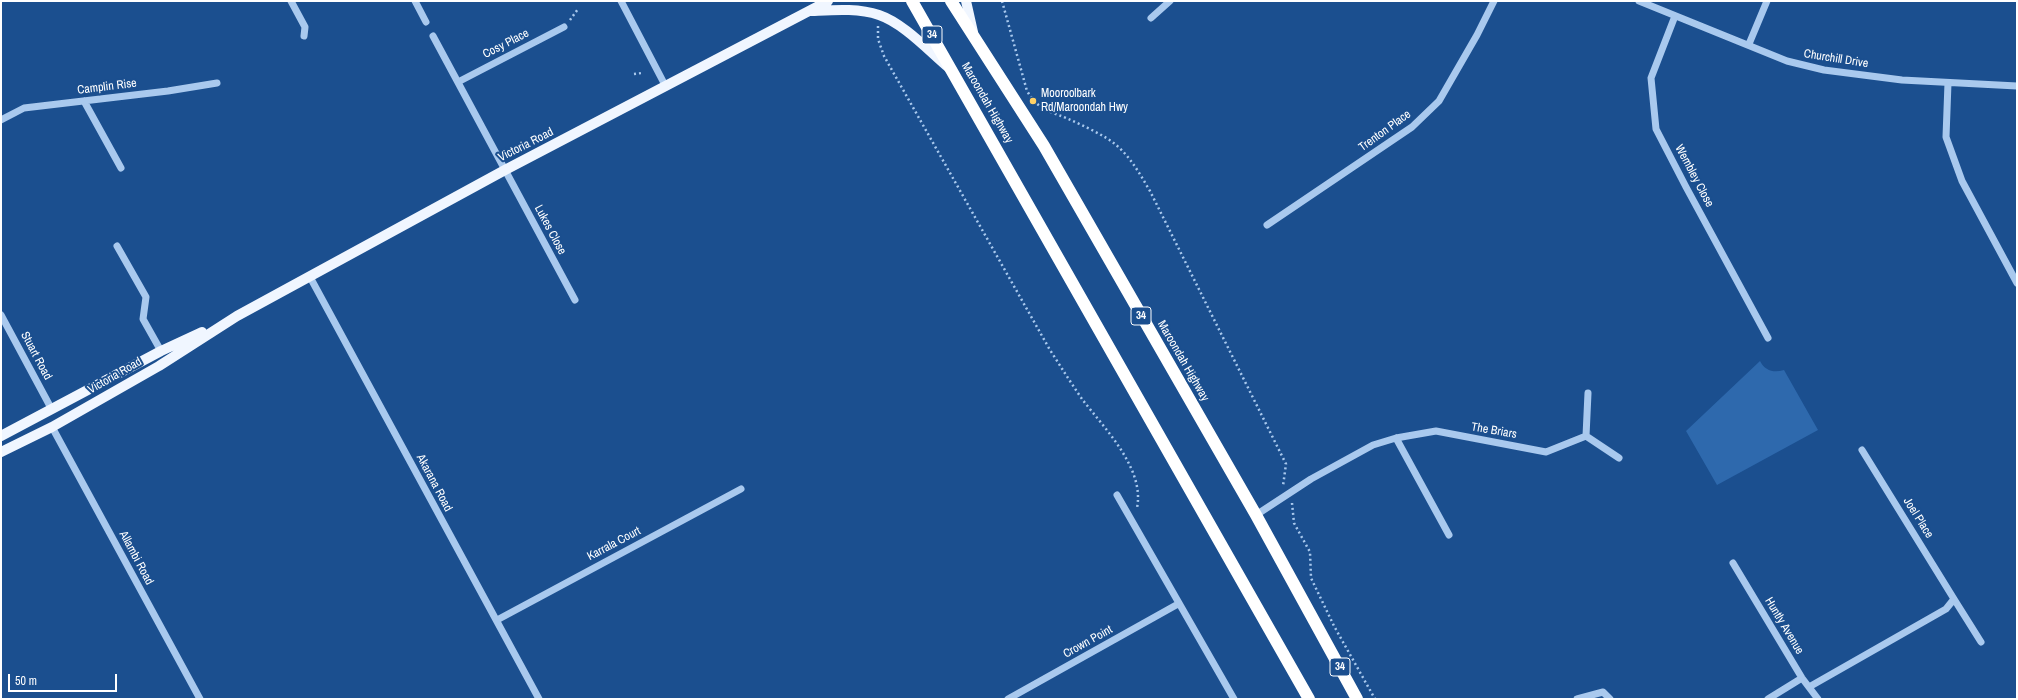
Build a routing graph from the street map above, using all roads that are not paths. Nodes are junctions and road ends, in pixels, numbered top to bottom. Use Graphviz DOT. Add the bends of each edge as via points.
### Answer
graph roads {
  1 [pos="291,1"];
  2 [pos="415,1"];
  3 [pos="621,1"];
  4 [pos="828,1"];
  5 [pos="912,1"];
  6 [pos="951,1"];
  7 [pos="966,1"];
  8 [pos="1170,1"];
  9 [pos="1494,1"];
  10 [pos="1639,1"];
  11 [pos="1767,1"];
  12 [pos="808,11"];
  13 [pos="1675,16"];
  14 [pos="1151,18"];
  15 [pos="426,22"];
  16 [pos="564,27"];
  17 [pos="304,36"];
  18 [pos="433,36"];
  19 [pos="973,36"];
  20 [pos="1749,44"];
  21 [pos="951,70"];
  22 [pos="458,82"];
  23 [pos="217,83"];
  24 [pos="1948,83"];
  25 [pos="2017,86"];
  26 [pos="666,87"];
  27 [pos="84,101"];
  28 [pos="1,120"];
  29 [pos="122,168"];
  30 [pos="505,170"];
  31 [pos="1267,225"];
  32 [pos="117,246"];
  33 [pos="310,277"];
  34 [pos="2017,283"];
  35 [pos="575,300"];
  36 [pos="1,315"];
  37 [pos="238,316"];
  38 [pos="1768,338"];
  39 [pos="161,351"];
  40 [pos="1588,393"];
  41 [pos="51,408"];
  42 [pos="52,427"];
  43 [pos="1,436"];
  44 [pos="1586,436"];
  45 [pos="1396,438"];
  46 [pos="1862,450"];
  47 [pos="1,452"];
  48 [pos="1619,458"];
  49 [pos="741,489"];
  50 [pos="1118,495"];
  51 [pos="1256,515"];
  52 [pos="1449,535"];
  53 [pos="1733,563"];
  54 [pos="1954,599"];
  55 [pos="1178,604"];
  56 [pos="497,620"];
  57 [pos="1981,642"];
  58 [pos="1802,678"];
  59 [pos="1809,687"];
  60 [pos="200,699"];
  61 [pos="539,699"];
  62 [pos="1008,699"];
  63 [pos="1234,699"];
  64 [pos="1309,699"];
  65 [pos="1357,699"];
  66 [pos="1577,699"];
  67 [pos="1610,699"];
  68 [pos="1768,699"];
  69 [pos="1818,699"];
  1 -- 17 [label="street" via="305,27"];
  2 -- 15 [label="street"];
  3 -- 26 [label="street"];
  4 -- 12 [label="main road, Victoria Road"];
  5 -- 21 [label="highway, Maroondah Highway / 34"];
  6 -- 19 [label="highway, Maroondah Highway / 34"];
  7 -- 19 [label="main road"];
  8 -- 14 [label="street"];
  9 -- 31 [label="street, Trenton Place" via="1439,101 1412,127"];
  10 -- 13 [label="street, Churchill Drive"];
  11 -- 20 [label="street"];
  12 -- 21 [label="main road" via="842,10 880,15 898,24"];
  12 -- 26 [label="main road, Victoria Road"];
  13 -- 20 [label="street, Churchill Drive"];
  13 -- 38 [label="street, Wembley Close" via="1650,78 1656,129"];
  16 -- 22 [label="street, Cosy Place"];
  18 -- 22 [label="street"];
  19 -- 51 [label="highway, Maroondah Highway / 34" via="1044,146"];
  20 -- 24 [label="street, Churchill Drive" via="1787,61 1824,70"];
  21 -- 64 [label="highway, Maroondah Highway / 34"];
  22 -- 30 [label="street"];
  23 -- 27 [label="street, Camplin Rise"];
  24 -- 25 [label="street, Churchill Drive"];
  24 -- 34 [label="street" via="1946,137 1962,181"];
  26 -- 30 [label="main road, Victoria Road"];
  27 -- 28 [label="street, Camplin Rise" via="24,108"];
  27 -- 29 [label="street"];
  30 -- 33 [label="main road, Victoria Road"];
  30 -- 35 [label="street, Lukes Close"];
  32 -- 39 [label="street" via="146,297 143,319"];
  33 -- 37 [label="main road, Victoria Road"];
  33 -- 56 [label="street, Akarana Road"];
  36 -- 41 [label="street, Stuart Road"];
  37 -- 39 [label="main road, Victoria Road"];
  37 -- 42 [label="main road, Victoria Road" via="159,366"];
  39 -- 41 [label="main road, Victoria Road"];
  40 -- 44 [label="street"];
  41 -- 43 [label="main road, Victoria Road"];
  42 -- 47 [label="main road, Victoria Road"];
  42 -- 60 [label="street, Allambi Road"];
  44 -- 45 [label="street, The Briars" via="1546,452 1436,431"];
  44 -- 48 [label="street"];
  45 -- 51 [label="street, The Briars" via="1373,445 1287,494"];
  45 -- 52 [label="street"];
  46 -- 54 [label="street, Joel Place"];
  49 -- 56 [label="street, Karrala Court"];
  50 -- 55 [label="street"];
  51 -- 65 [label="highway, Maroondah Highway / 34"];
  53 -- 58 [label="street, Huntly Avenue"];
  54 -- 57 [label="street, Joel Place"];
  54 -- 59 [label="street" via="1946,609"];
  55 -- 62 [label="street, Crown Point"];
  55 -- 63 [label="street"];
  56 -- 61 [label="street, Akarana Road"];
  58 -- 59 [label="street, Huntly Avenue"];
  58 -- 68 [label="street"];
  59 -- 69 [label="street, Huntly Avenue"];
  66 -- 67 [label="street" via="1603,692"];
}
